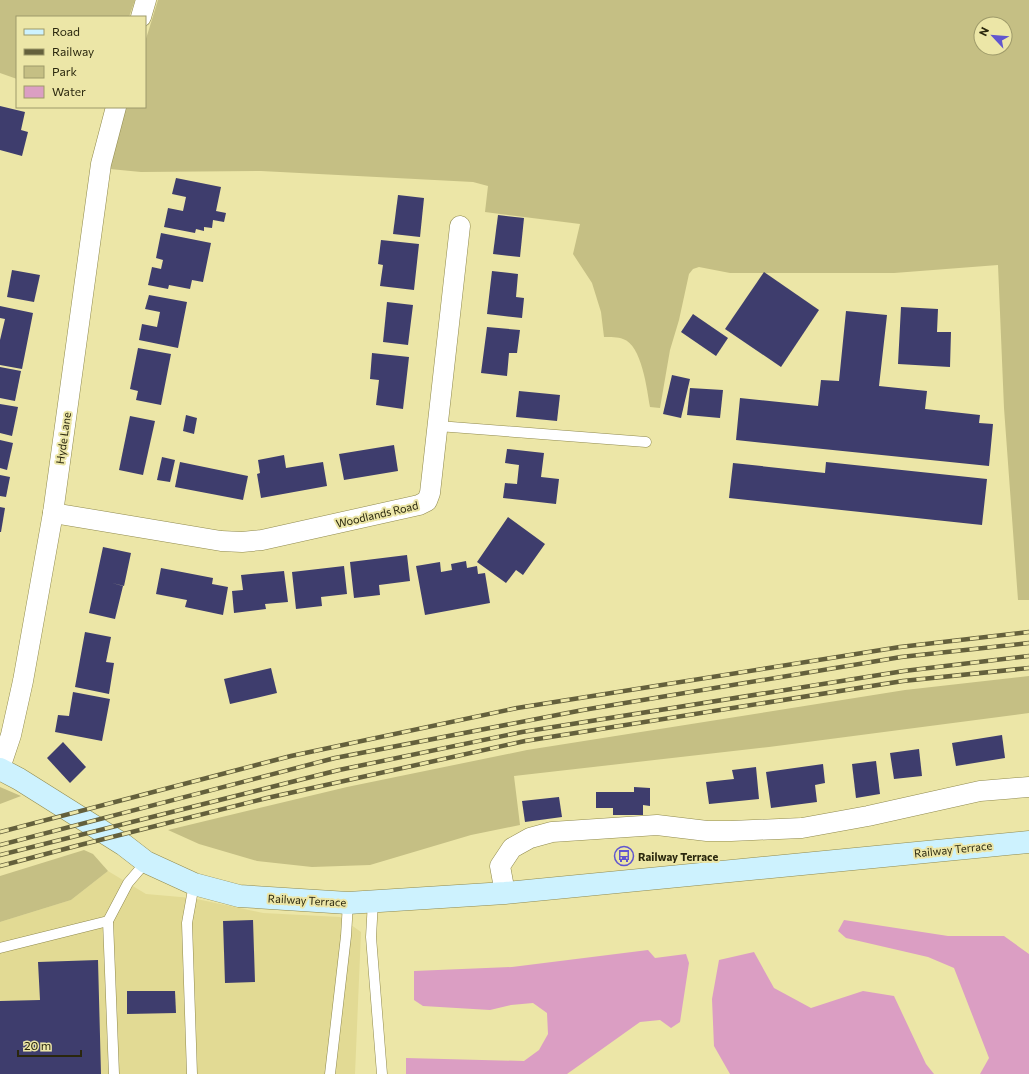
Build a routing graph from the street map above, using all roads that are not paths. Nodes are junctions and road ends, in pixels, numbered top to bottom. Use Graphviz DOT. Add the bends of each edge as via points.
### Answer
graph roads {
  1 [pos="146,0"];
  2 [pos="141,16"];
  3 [pos="116,108"];
  4 [pos="460,226"];
  5 [pos="438,426"];
  6 [pos="646,442"];
  7 [pos="53,513"];
  8 [pos="0,768"];
  9 [pos="1029,787"];
  10 [pos="1029,842"];
  11 [pos="146,862"];
  12 [pos="194,884"];
  13 [pos="505,893"];
  14 [pos="373,901"];
  15 [pos="348,903"];
  16 [pos="108,921"];
  17 [pos="0,948"];
  18 [pos="114,1074"];
  19 [pos="192,1074"];
  20 [pos="330,1074"];
  21 [pos="382,1074"];
  1 -- 2 [label="street"];
  3 -- 7 [label="street, Hyde Lane" via="101,164"];
  4 -- 5 [label="street, Woodlands Road"];
  5 -- 6 [label="lane"];
  5 -- 7 [label="street, Woodlands Road" via="430,493 427,501 412,507 262,540 242,542 221,541"];
  7 -- 8 [label="street, Hyde Lane" via="23,681 11,735"];
  8 -- 11 [label="street, Railway Terrace" via="124,845"];
  9 -- 13 [label="street" via="980,791 802,828 707,831 657,825 552,832 530,838 512,848 500,866"];
  10 -- 13 [label="street, Railway Terrace"];
  11 -- 12 [label="street, Railway Terrace"];
  11 -- 16 [label="lane" via="128,883"];
  12 -- 15 [label="street, Railway Terrace" via="239,896"];
  12 -- 19 [label="lane" via="187,922"];
  13 -- 14 [label="street, Railway Terrace"];
  14 -- 15 [label="street, Railway Terrace"];
  14 -- 21 [label="lane" via="371,937"];
  15 -- 20 [label="lane"];
  16 -- 17 [label="lane"];
  16 -- 18 [label="lane"];
}
